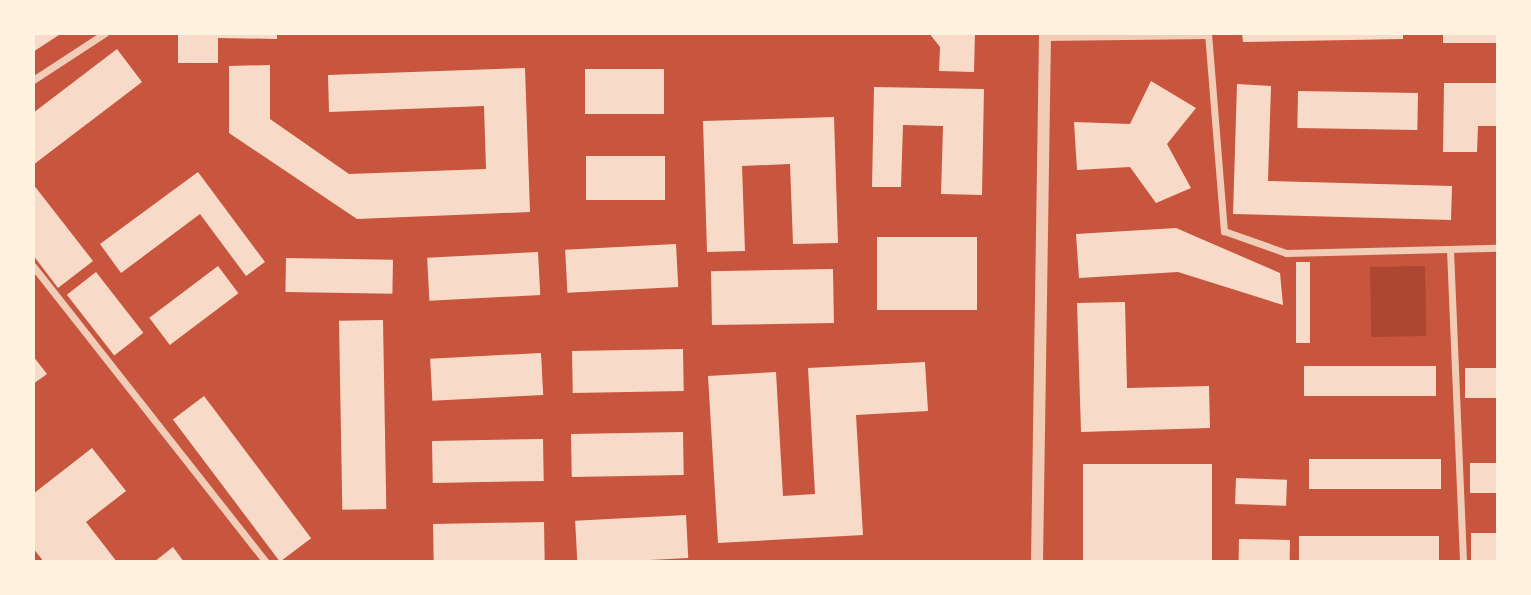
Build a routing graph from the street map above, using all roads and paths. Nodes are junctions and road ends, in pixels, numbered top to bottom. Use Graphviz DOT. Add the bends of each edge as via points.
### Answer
graph roads {
  1 [pos="105,33"];
  2 [pos="1208,34"];
  3 [pos="1045,35"];
  4 [pos="33,80"];
  5 [pos="1498,248"];
  6 [pos="1450,250"];
  7 [pos="33,266"];
  8 [pos="266,562"];
  9 [pos="1037,562"];
  10 [pos="1463,562"];
  1 -- 4 [label="street"];
  2 -- 3 [label="street"];
  2 -- 6 [label="street" via="1224,231 1286,253"];
  3 -- 9 [label="street"];
  5 -- 6 [label="street"];
  6 -- 10 [label="street"];
  7 -- 8 [label="street"];
}
